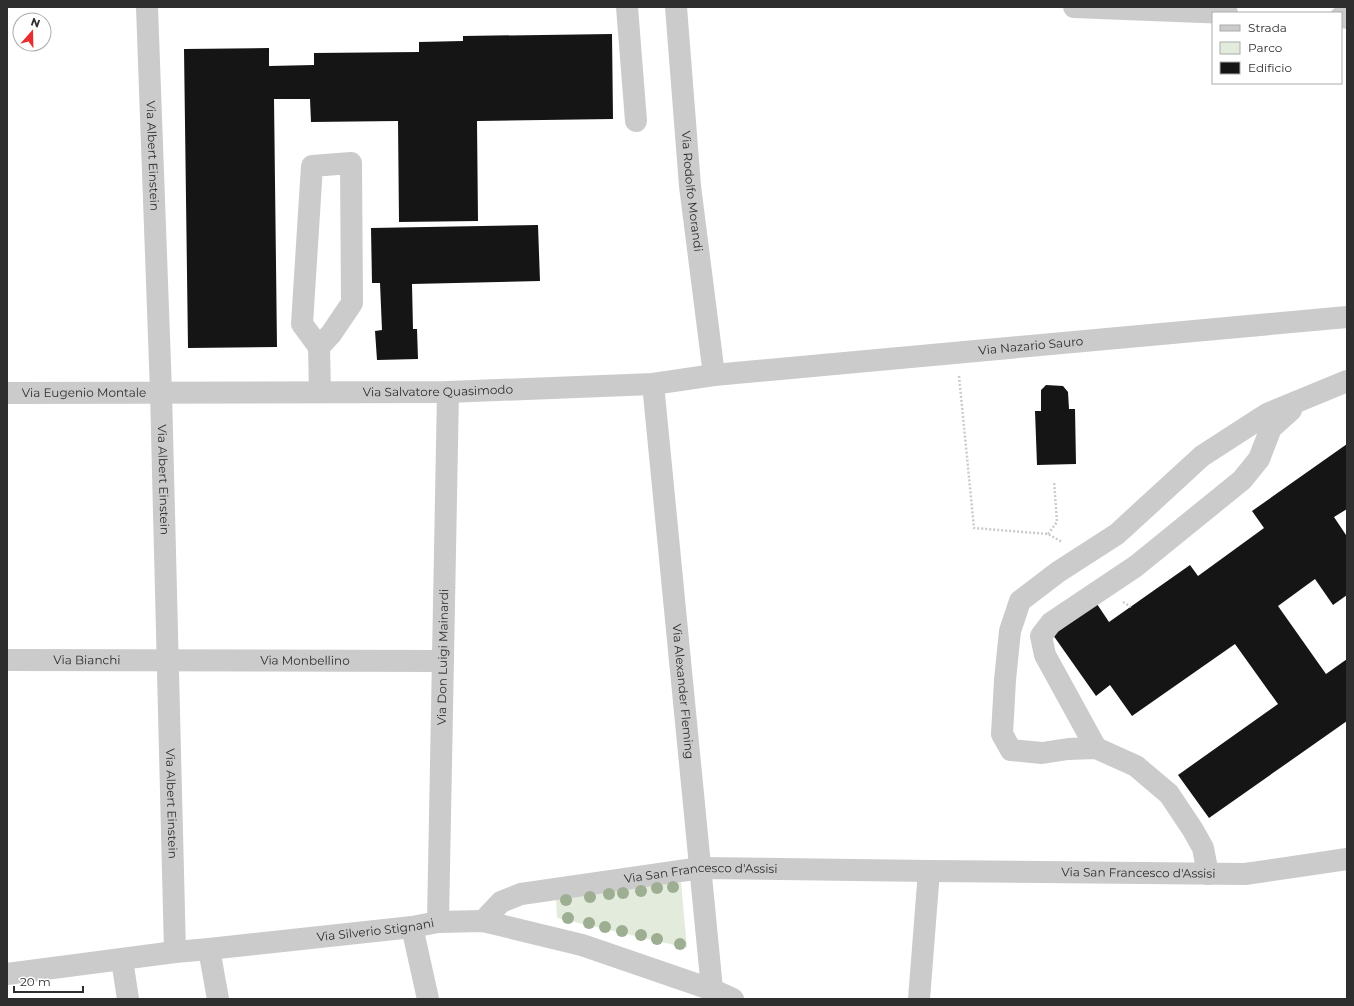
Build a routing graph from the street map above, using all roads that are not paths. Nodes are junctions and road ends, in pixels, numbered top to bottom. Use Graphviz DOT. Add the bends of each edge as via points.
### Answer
graph roads {
  1 [pos="147,7"];
  2 [pos="627,7"];
  3 [pos="676,7"];
  4 [pos="1074,7"];
  5 [pos="1212,12"];
  6 [pos="636,121"];
  7 [pos="1347,317"];
  8 [pos="319,348"];
  9 [pos="714,375"];
  10 [pos="1347,381"];
  11 [pos="653,384"];
  12 [pos="161,392"];
  13 [pos="320,392"];
  14 [pos="448,392"];
  15 [pos="7,393"];
  16 [pos="1303,399"];
  17 [pos="7,660"];
  18 [pos="168,660"];
  19 [pos="443,661"];
  20 [pos="1096,748"];
  21 [pos="1347,859"];
  22 [pos="701,868"];
  23 [pos="929,871"];
  24 [pos="1208,874"];
  25 [pos="483,921"];
  26 [pos="438,922"];
  27 [pos="412,927"];
  28 [pos="209,949"];
  29 [pos="175,952"];
  30 [pos="122,960"];
  31 [pos="7,974"];
  32 [pos="713,995"];
  33 [pos="128,999"];
  34 [pos="218,999"];
  35 [pos="428,999"];
  36 [pos="733,999"];
  37 [pos="919,999"];
  1 -- 12 [label="street, Via Albert Einstein"];
  2 -- 6 [label="street"];
  3 -- 9 [label="street, Via Rodolfo Morandi" via="690,186"];
  4 -- 5 [label="street"];
  7 -- 9 [label="street, Via Nazario Sauro"];
  8 -- 8 [label="street" via="302,324 312,166 351,162 352,303"];
  8 -- 13 [label="street"];
  9 -- 11 [label="street, Via Salvatore Quasimodo"];
  10 -- 16 [label="street"];
  11 -- 14 [label="street, Via Salvatore Quasimodo"];
  11 -- 22 [label="street, Via Alexander Fleming"];
  12 -- 13 [label="street, Via Salvatore Quasimodo"];
  12 -- 15 [label="street, Via Eugenio Montale"];
  12 -- 18 [label="street, Via Albert Einstein"];
  13 -- 14 [label="street, Via Salvatore Quasimodo"];
  14 -- 19 [label="street, Via Don Luigi Mainardi"];
  16 -- 20 [label="street" via="1271,428 1259,459 1242,480 1136,566 1051,623 1041,636 1045,655"];
  16 -- 20 [label="street" via="1267,414 1202,456 1117,534 1058,572 1020,601 1010,632 1002,734 1011,750 1042,753"];
  17 -- 18 [label="street, Via Bianchi"];
  18 -- 19 [label="street, Via Monbellino"];
  18 -- 29 [label="street, Via Albert Einstein"];
  19 -- 26 [label="street, Via Don Luigi Mainardi"];
  20 -- 24 [label="street" via="1136,766 1169,794 1203,848"];
  21 -- 24 [label="street, Via San Francesco d'Assisi" via="1245,874"];
  22 -- 23 [label="street, Via San Francesco d'Assisi"];
  22 -- 25 [label="street, Via San Francesco d'Assisi" via="521,894 501,902"];
  22 -- 32 [label="street, Via Alexander Fleming"];
  23 -- 24 [label="street, Via San Francesco d'Assisi"];
  23 -- 37 [label="street"];
  25 -- 26 [label="street, Via Silverio Stignani"];
  25 -- 32 [label="street, Via Silverio Stignani" via="582,945"];
  26 -- 27 [label="street, Via Silverio Stignani"];
  27 -- 28 [label="street, Via Silverio Stignani"];
  27 -- 35 [label="street"];
  28 -- 29 [label="street, Via Silverio Stignani"];
  28 -- 34 [label="street"];
  29 -- 30 [label="street, Via Silverio Stignani"];
  30 -- 31 [label="street, Via Silverio Stignani"];
  30 -- 33 [label="street"];
  32 -- 36 [label="street, Via Silverio Stignani"];
}
